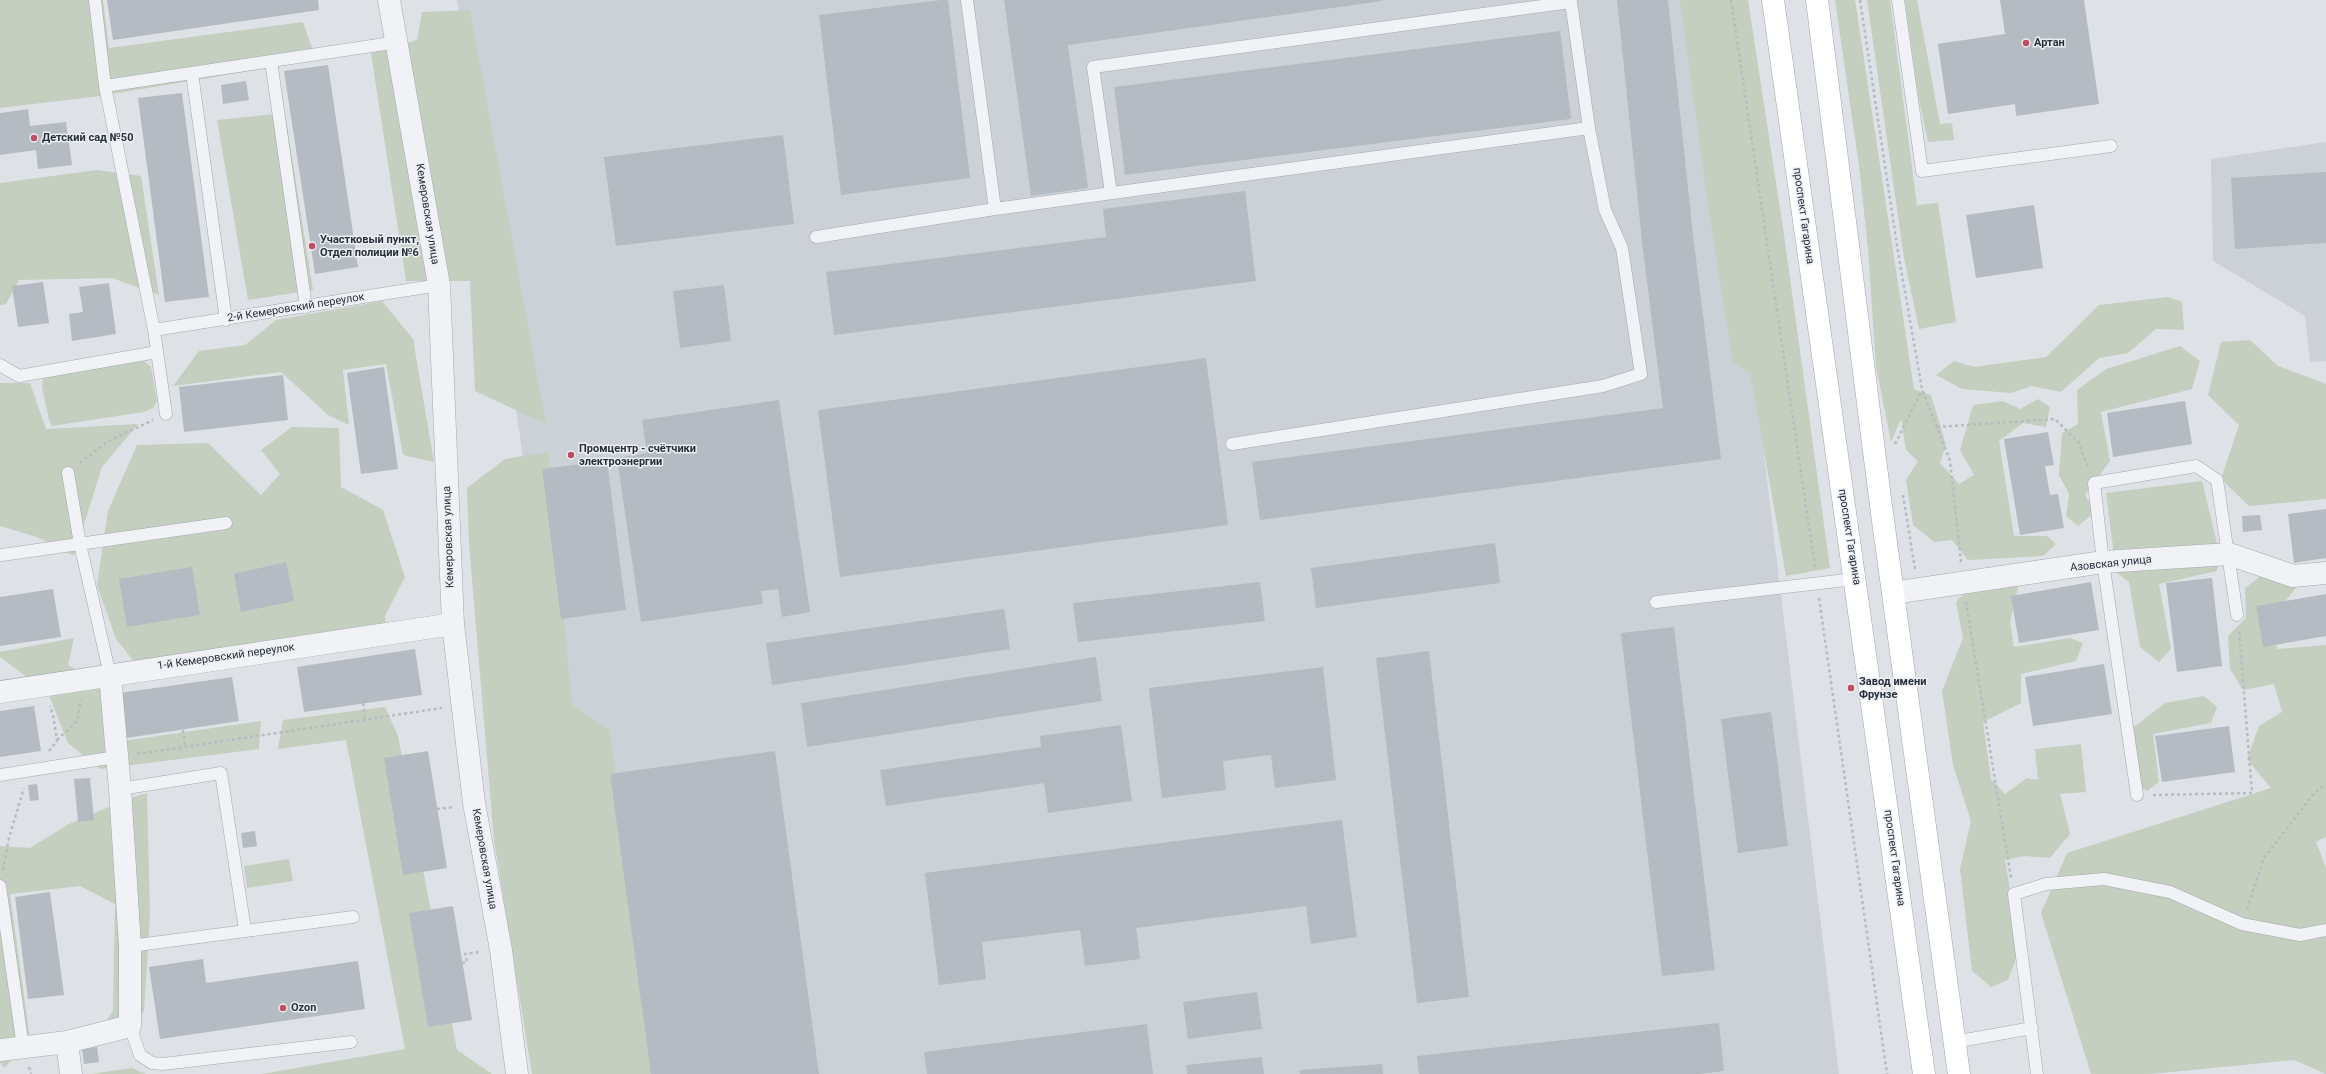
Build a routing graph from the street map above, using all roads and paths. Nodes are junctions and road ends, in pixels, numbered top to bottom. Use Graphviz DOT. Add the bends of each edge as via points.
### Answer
graph roads {
  1 [pos="95,0"];
  2 [pos="390,0"];
  3 [pos="966,0"];
  4 [pos="1731,0"];
  5 [pos="1773,0"];
  6 [pos="1817,0"];
  7 [pos="1860,0"];
  8 [pos="1898,0"];
  9 [pos="398,42"];
  10 [pos="271,61"];
  11 [pos="192,73"];
  12 [pos="105,86"];
  13 [pos="1589,128"];
  14 [pos="2111,146"];
  15 [pos="1111,193"];
  16 [pos="995,209"];
  17 [pos="816,237"];
  18 [pos="439,285"];
  19 [pos="306,307"];
  20 [pos="226,320"];
  21 [pos="154,330"];
  22 [pos="157,352"];
  23 [pos="0,365"];
  24 [pos="1922,389"];
  25 [pos="166,414"];
  26 [pos="1937,427"];
  27 [pos="1232,444"];
  28 [pos="1892,451"];
  29 [pos="68,473"];
  30 [pos="2094,483"];
  31 [pos="1901,488"];
  32 [pos="226,523"];
  33 [pos="80,544"];
  34 [pos="2229,554"];
  35 [pos="2,555"];
  36 [pos="2103,562"];
  37 [pos="2326,573"];
  38 [pos="1855,579"];
  39 [pos="1817,583"];
  40 [pos="1963,583"];
  41 [pos="1919,590"];
  42 [pos="1893,593"];
  43 [pos="1656,602"];
  44 [pos="2237,615"];
  45 [pos="453,624"];
  46 [pos="110,675"];
  47 [pos="85,680"];
  48 [pos="0,692"];
  49 [pos="363,703"];
  50 [pos="461,706"];
  51 [pos="365,719"];
  52 [pos="182,730"];
  53 [pos="57,741"];
  54 [pos="185,746"];
  55 [pos="116,757"];
  56 [pos="0,774"];
  57 [pos="2326,784"];
  58 [pos="120,789"];
  59 [pos="2137,795"];
  60 [pos="0,886"];
  61 [pos="2014,894"];
  62 [pos="354,917"];
  63 [pos="2242,924"];
  64 [pos="245,930"];
  65 [pos="2326,930"];
  66 [pos="130,946"];
  67 [pos="465,954"];
  68 [pos="462,963"];
  69 [pos="130,1026"];
  70 [pos="2032,1028"];
  71 [pos="67,1042"];
  72 [pos="351,1042"];
  73 [pos="1954,1042"];
  74 [pos="23,1047"];
  75 [pos="0,1050"];
  76 [pos="71,1074"];
  77 [pos="517,1074"];
  78 [pos="1887,1074"];
  79 [pos="1924,1074"];
  80 [pos="1958,1074"];
  81 [pos="2037,1074"];
  1 -- 12 [label="lane"];
  2 -- 9 [label="street, Кемеровская улица"];
  3 -- 16 [label="lane"];
  4 -- 39 [label="path"];
  5 -- 38 [label="main road, проспект Гагарина"];
  6 -- 42 [label="main road"];
  7 -- 24 [label="path" via="1898,252"];
  8 -- 14 [label="lane" via="1922,171"];
  9 -- 10 [label="lane"];
  9 -- 18 [label="street, Кемеровская улица"];
  10 -- 11 [label="lane"];
  10 -- 19 [label="lane"];
  11 -- 12 [label="lane"];
  11 -- 20 [label="lane"];
  12 -- 21 [label="lane"];
  13 -- 15 [label="lane"];
  13 -- 15 [label="lane" via="1571,2 1548,5 1093,68"];
  13 -- 27 [label="lane" via="1605,210 1622,248 1640,374 1603,386"];
  15 -- 16 [label="lane"];
  16 -- 17 [label="lane"];
  18 -- 19 [label="lane, 2-й Кемеровский переулок"];
  18 -- 45 [label="street, Кемеровская улица"];
  19 -- 20 [label="lane, 2-й Кемеровский переулок"];
  20 -- 21 [label="lane, 2-й Кемеровский переулок"];
  21 -- 22 [label="lane"];
  22 -- 23 [label="lane" via="19,376"];
  22 -- 25 [label="lane"];
  24 -- 26 [label="path"];
  24 -- 28 [label="path"];
  25 -- 29 [label="path" via="106,442"];
  26 -- 30 [label="path" via="2055,419 2078,442"];
  26 -- 40 [label="path" via="1950,461"];
  29 -- 33 [label="lane"];
  30 -- 34 [label="lane" via="2196,466 2217,480"];
  30 -- 36 [label="lane"];
  31 -- 41 [label="path"];
  32 -- 33 [label="lane"];
  33 -- 35 [label="lane"];
  33 -- 46 [label="lane"];
  34 -- 36 [label="street, Азовская улица"];
  34 -- 37 [label="street, Азовская улица" via="2293,576"];
  34 -- 44 [label="lane"];
  36 -- 40 [label="street, Азовская улица"];
  36 -- 59 [label="lane"];
  38 -- 39 [label="lane"];
  38 -- 79 [label="main road, проспект Гагарина"];
  39 -- 43 [label="lane"];
  39 -- 78 [label="path"];
  40 -- 41 [label="street, Азовская улица"];
  40 -- 61 [label="path"];
  41 -- 42 [label="street, Азовская улица"];
  42 -- 73 [label="main road"];
  44 -- 59 [label="path" via="2252,793"];
  45 -- 46 [label="street, 1-й Кемеровский переулок"];
  45 -- 50 [label="street, Кемеровская улица"];
  46 -- 47 [label="street, 1-й Кемеровский переулок"];
  46 -- 55 [label="street"];
  47 -- 48 [label="street, 1-й Кемеровский переулок"];
  47 -- 53 [label="path" via="77,721"];
  49 -- 51 [label="path"];
  50 -- 51 [label="path"];
  50 -- 77 [label="street, Кемеровская улица" via="474,803 501,950"];
  51 -- 54 [label="path"];
  52 -- 54 [label="path"];
  54 -- 55 [label="path"];
  55 -- 56 [label="lane"];
  55 -- 58 [label="street"];
  57 -- 63 [label="path" via="2315,792 2264,858"];
  58 -- 64 [label="lane" via="221,773"];
  58 -- 66 [label="street"];
  60 -- 74 [label="lane"];
  61 -- 63 [label="lane" via="2046,884 2104,879 2170,892"];
  61 -- 70 [label="lane"];
  62 -- 64 [label="lane"];
  63 -- 65 [label="lane" via="2300,935"];
  64 -- 66 [label="lane"];
  66 -- 69 [label="street"];
  67 -- 68 [label="path" via="467,962"];
  69 -- 71 [label="street"];
  69 -- 72 [label="lane" via="140,1055 152,1063 163,1064"];
  70 -- 73 [label="lane"];
  70 -- 81 [label="lane"];
  71 -- 74 [label="street"];
  71 -- 76 [label="street"];
  73 -- 80 [label="main road"];
  74 -- 75 [label="street"];
}
